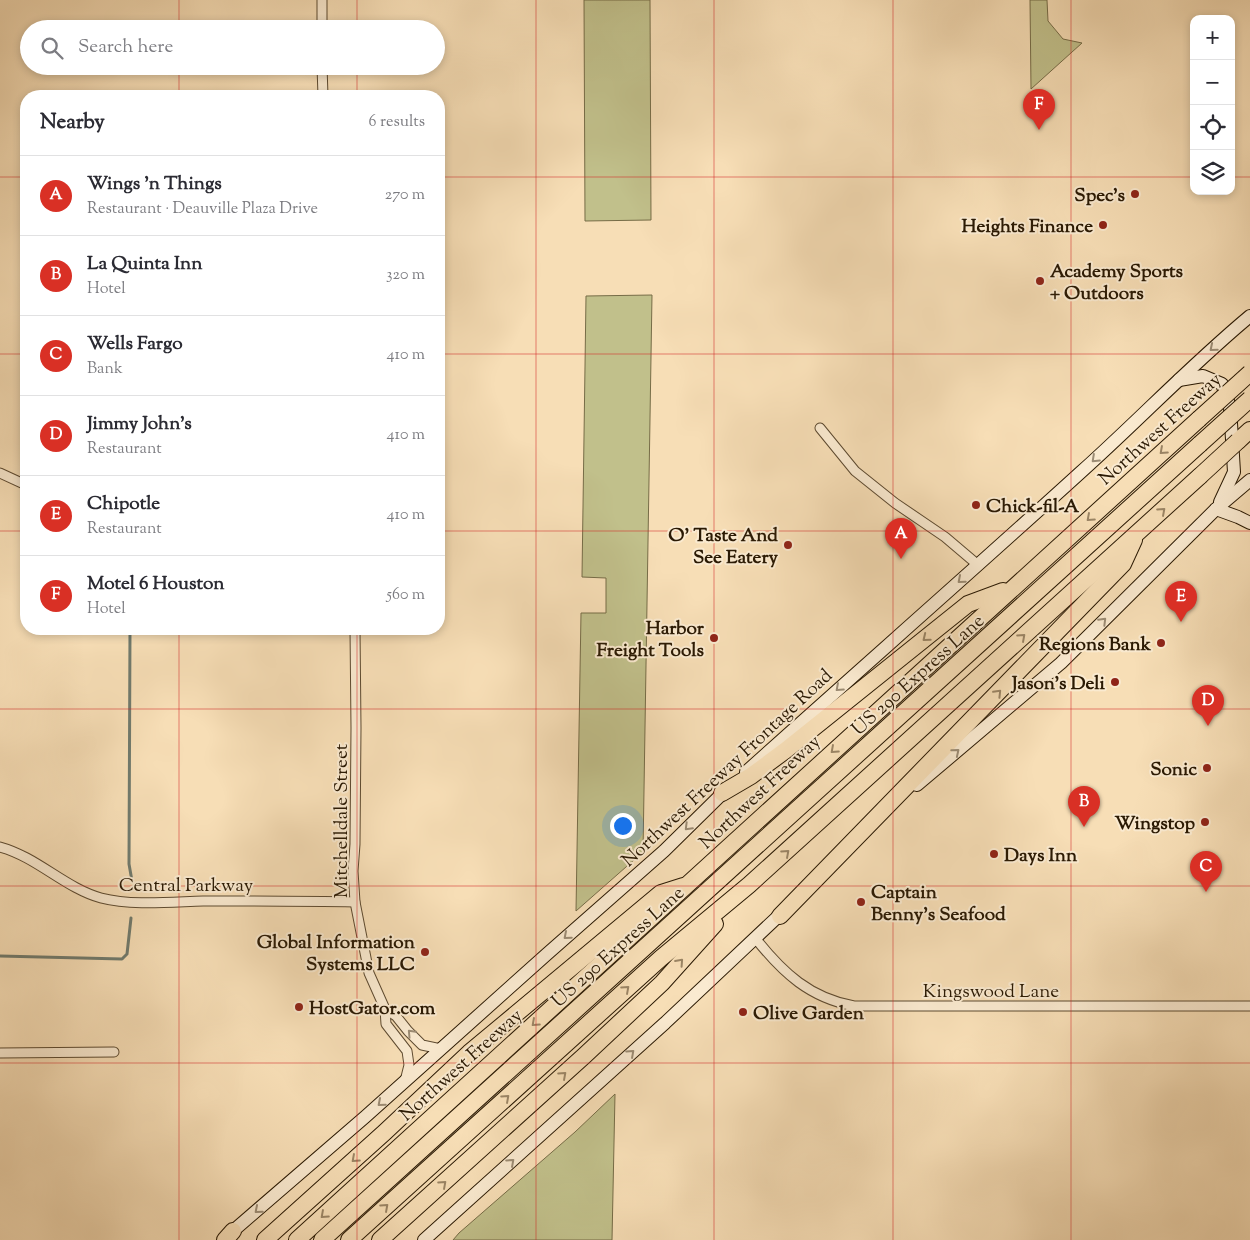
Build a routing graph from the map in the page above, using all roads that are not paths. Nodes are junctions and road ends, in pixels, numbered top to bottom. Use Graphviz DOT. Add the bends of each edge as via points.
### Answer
graph roads {
  1 [pos="322,0"];
  2 [pos="322,20"];
  3 [pos="322,75"];
  4 [pos="323,90"];
  5 [pos="1250,316"];
  6 [pos="1250,373"];
  7 [pos="1179,380"];
  8 [pos="1250,399"];
  9 [pos="820,428"];
  10 [pos="1250,430"];
  11 [pos="0,473"];
  12 [pos="1250,480"];
  13 [pos="20,482"];
  14 [pos="1216,509"];
  15 [pos="1250,523"];
  16 [pos="1138,533"];
  17 [pos="978,565"];
  18 [pos="1012,588"];
  19 [pos="354,635"];
  20 [pos="722,793"];
  21 [pos="0,847"];
  22 [pos="688,885"];
  23 [pos="750,885"];
  24 [pos="355,902"];
  25 [pos="780,916"];
  26 [pos="756,939"];
  27 [pos="1250,1006"];
  28 [pos="385,1009"];
  29 [pos="441,1049"];
  30 [pos="114,1052"];
  31 [pos="0,1053"];
  32 [pos="405,1082"];
  33 [pos="227,1237"];
  34 [pos="265,1240"];
  35 [pos="297,1240"];
  36 [pos="322,1240"];
  37 [pos="349,1240"];
  38 [pos="380,1240"];
  39 [pos="424,1240"];
  1 -- 2 [label="street"];
  3 -- 4 [label="street"];
  5 -- 7 [label="main road, Northwest Freeway Frontage Road, one-way"];
  6 -- 18 [label="highway, Northwest Freeway, one-way, bridge"];
  7 -- 14 [label="main road" via="1203,376 1222,384 1230,407 1234,472"];
  7 -- 17 [label="main road, Northwest Freeway Frontage Road, one-way"];
  8 -- 36 [label="highway, US 290 Express Lane, bridge"];
  9 -- 17 [label="street" via="856,471"];
  16 -- 10 [label="highway, one-way, bridge"];
  11 -- 13 [label="street"];
  12 -- 14 [label="main road"];
  14 -- 15 [label="main road"];
  25 -- 14 [label="main road, one-way" via="902,797 1060,664"];
  23 -- 16 [label="highway, one-way"];
  25 -- 16 [label="highway, one-way" via="1123,564"];
  17 -- 20 [label="main road, Northwest Freeway Frontage Road, one-way"];
  18 -- 20 [label="highway, one-way" via="968,604 786,750"];
  18 -- 22 [label="highway, Northwest Freeway, one-way"];
  19 -- 24 [label="street, Mitchelldale Street"];
  20 -- 29 [label="main road, Northwest Freeway Frontage Road, one-way" via="664,851"];
  21 -- 24 [label="street, Central Parkway" via="17,852 91,894 111,900"];
  22 -- 34 [label="highway, one-way" via="661,893 516,1012"];
  22 -- 35 [label="highway, Northwest Freeway, one-way"];
  37 -- 23 [label="highway, one-way" via="661,958"];
  38 -- 23 [label="highway, one-way" via="655,990"];
  24 -- 28 [label="street, Mitchelldale Street" via="369,973"];
  25 -- 26 [label="main road"];
  26 -- 27 [label="street, Kingswood Lane" via="796,981 812,992 837,1003 854,1006"];
  39 -- 26 [label="main road, one-way"];
  29 -- 28 [label="street, Mitchelldale Street, one-way" via="422,1045 396,1016"];
  28 -- 32 [label="street, Mitchelldale Street" via="386,1024 407,1051 409,1066"];
  29 -- 32 [label="main road, Northwest Freeway Frontage Road"];
  30 -- 31 [label="street"];
  32 -- 33 [label="main road, Northwest Freeway Frontage Road, one-way"];
}
